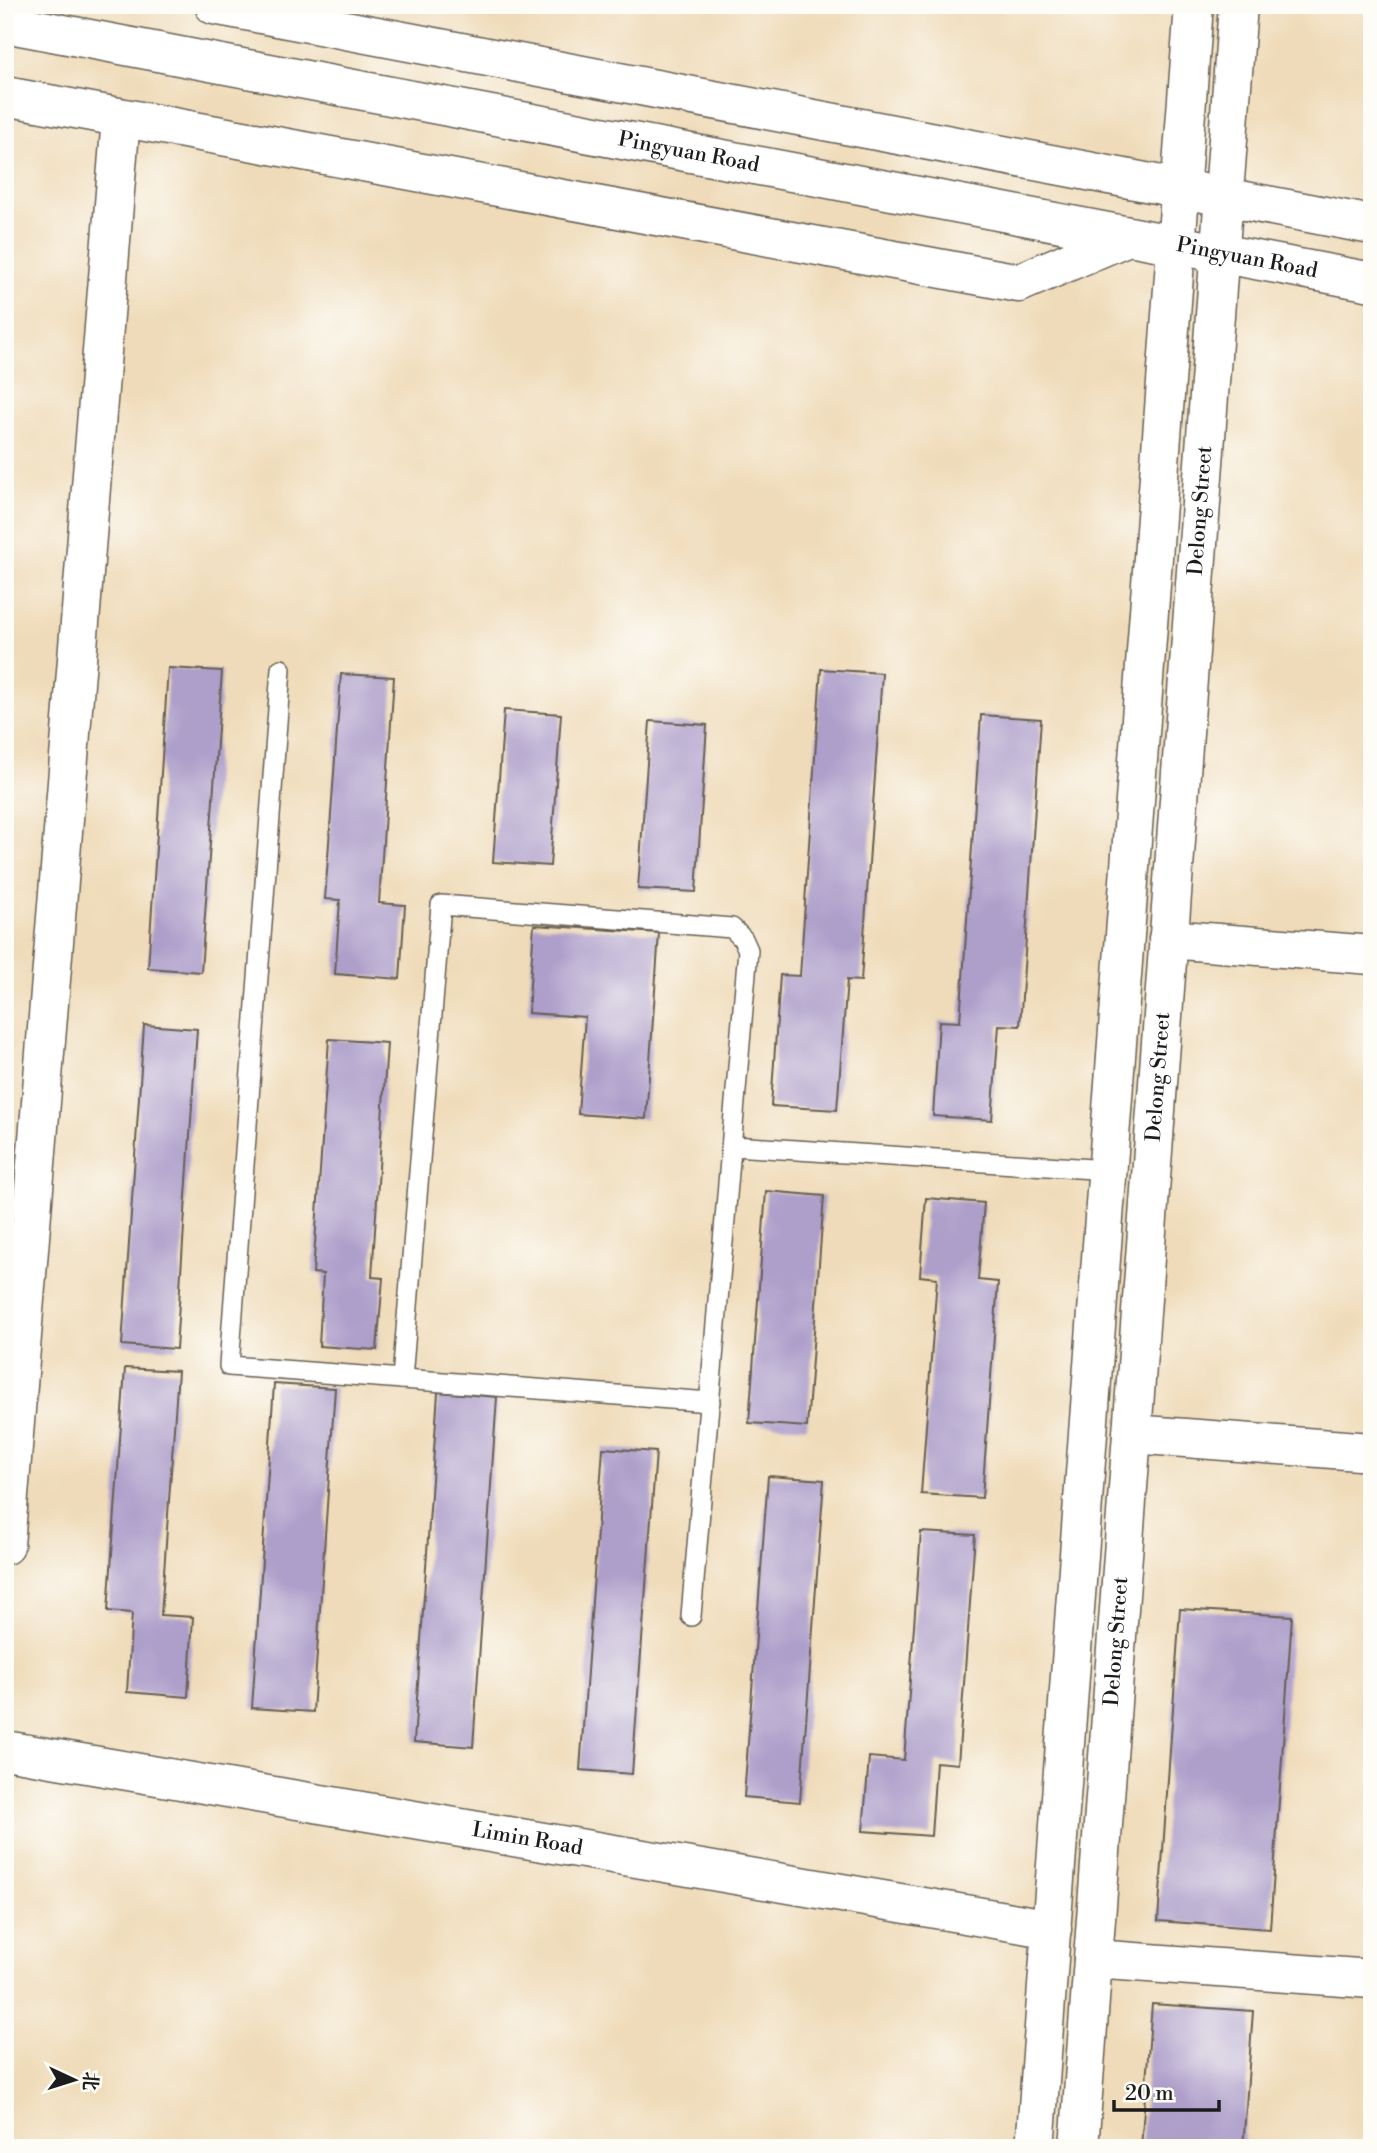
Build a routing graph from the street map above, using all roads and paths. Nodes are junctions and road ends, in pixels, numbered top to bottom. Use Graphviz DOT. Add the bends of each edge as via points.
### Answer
graph roads {
  1 [pos="214,5"];
  2 [pos="1194,5"];
  3 [pos="1237,5"];
  4 [pos="5,23"];
  5 [pos="5,96"];
  6 [pos="121,118"];
  7 [pos="1180,189"];
  8 [pos="1223,197"];
  9 [pos="1372,225"];
  10 [pos="1128,236"];
  11 [pos="1176,245"];
  12 [pos="1219,253"];
  13 [pos="1372,282"];
  14 [pos="281,669"];
  15 [pos="1168,939"];
  16 [pos="1372,955"];
  17 [pos="733,1146"];
  18 [pos="1108,1170"];
  19 [pos="402,1379"];
  20 [pos="710,1402"];
  21 [pos="1132,1434"];
  22 [pos="1372,1452"];
  23 [pos="5,1545"];
  24 [pos="691,1616"];
  25 [pos="5,1750"];
  26 [pos="1052,1929"];
  27 [pos="1093,1959"];
  28 [pos="1372,1979"];
  29 [pos="1035,2148"];
  30 [pos="1079,2148"];
  1 -- 7 [label="main road"];
  2 -- 7 [label="main road, Delong Street"];
  3 -- 8 [label="main road, Delong Street"];
  4 -- 10 [label="main road, Pingyuan Road"];
  5 -- 6 [label="main road"];
  6 -- 10 [label="main road" via="1019,284"];
  6 -- 23 [label="main road"];
  7 -- 8 [label="main road"];
  7 -- 11 [label="main road, Delong Street"];
  8 -- 9 [label="main road"];
  8 -- 12 [label="main road, Delong Street"];
  10 -- 11 [label="main road, Pingyuan Road"];
  11 -- 12 [label="main road, Pingyuan Road"];
  11 -- 18 [label="main road, Delong Street"];
  12 -- 13 [label="main road, Pingyuan Road"];
  12 -- 15 [label="main road, Delong Street"];
  14 -- 19 [label="lane" via="229,1366"];
  15 -- 16 [label="main road"];
  15 -- 21 [label="main road, Delong Street"];
  17 -- 18 [label="lane"];
  17 -- 19 [label="lane" via="748,950 732,928 441,905"];
  17 -- 20 [label="lane"];
  18 -- 26 [label="main road, Delong Street"];
  19 -- 20 [label="lane"];
  20 -- 24 [label="lane"];
  21 -- 22 [label="main road"];
  21 -- 27 [label="main road, Delong Street"];
  25 -- 26 [label="main road, Limin Road"];
  26 -- 29 [label="main road, Delong Street"];
  27 -- 28 [label="main road"];
  27 -- 30 [label="main road, Delong Street"];
}
